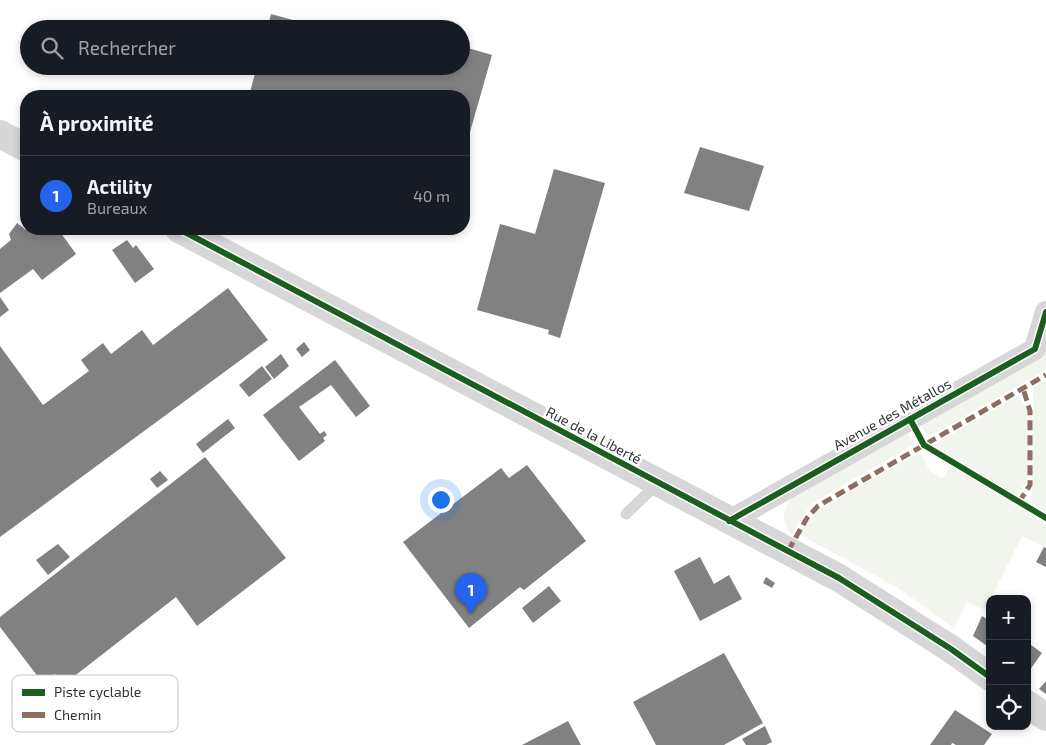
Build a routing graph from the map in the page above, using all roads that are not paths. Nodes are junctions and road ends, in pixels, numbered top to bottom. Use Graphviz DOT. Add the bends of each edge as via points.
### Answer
graph roads {
  1 [pos="0,134"];
  2 [pos="20,145"];
  3 [pos="190,235"];
  4 [pos="1046,312"];
  5 [pos="658,483"];
  6 [pos="626,514"];
  7 [pos="729,521"];
  8 [pos="986,674"];
  9 [pos="1031,707"];
  10 [pos="1046,717"];
  1 -- 2 [label="street"];
  3 -- 5 [label="street, Rue de la Liberté"];
  4 -- 7 [label="street, Avenue des Métallos" via="1035,349"];
  5 -- 6 [label="lane"];
  5 -- 7 [label="street, Rue de la Liberté"];
  7 -- 8 [label="street, Rue de la Liberté" via="839,578"];
  9 -- 10 [label="street"];
}
